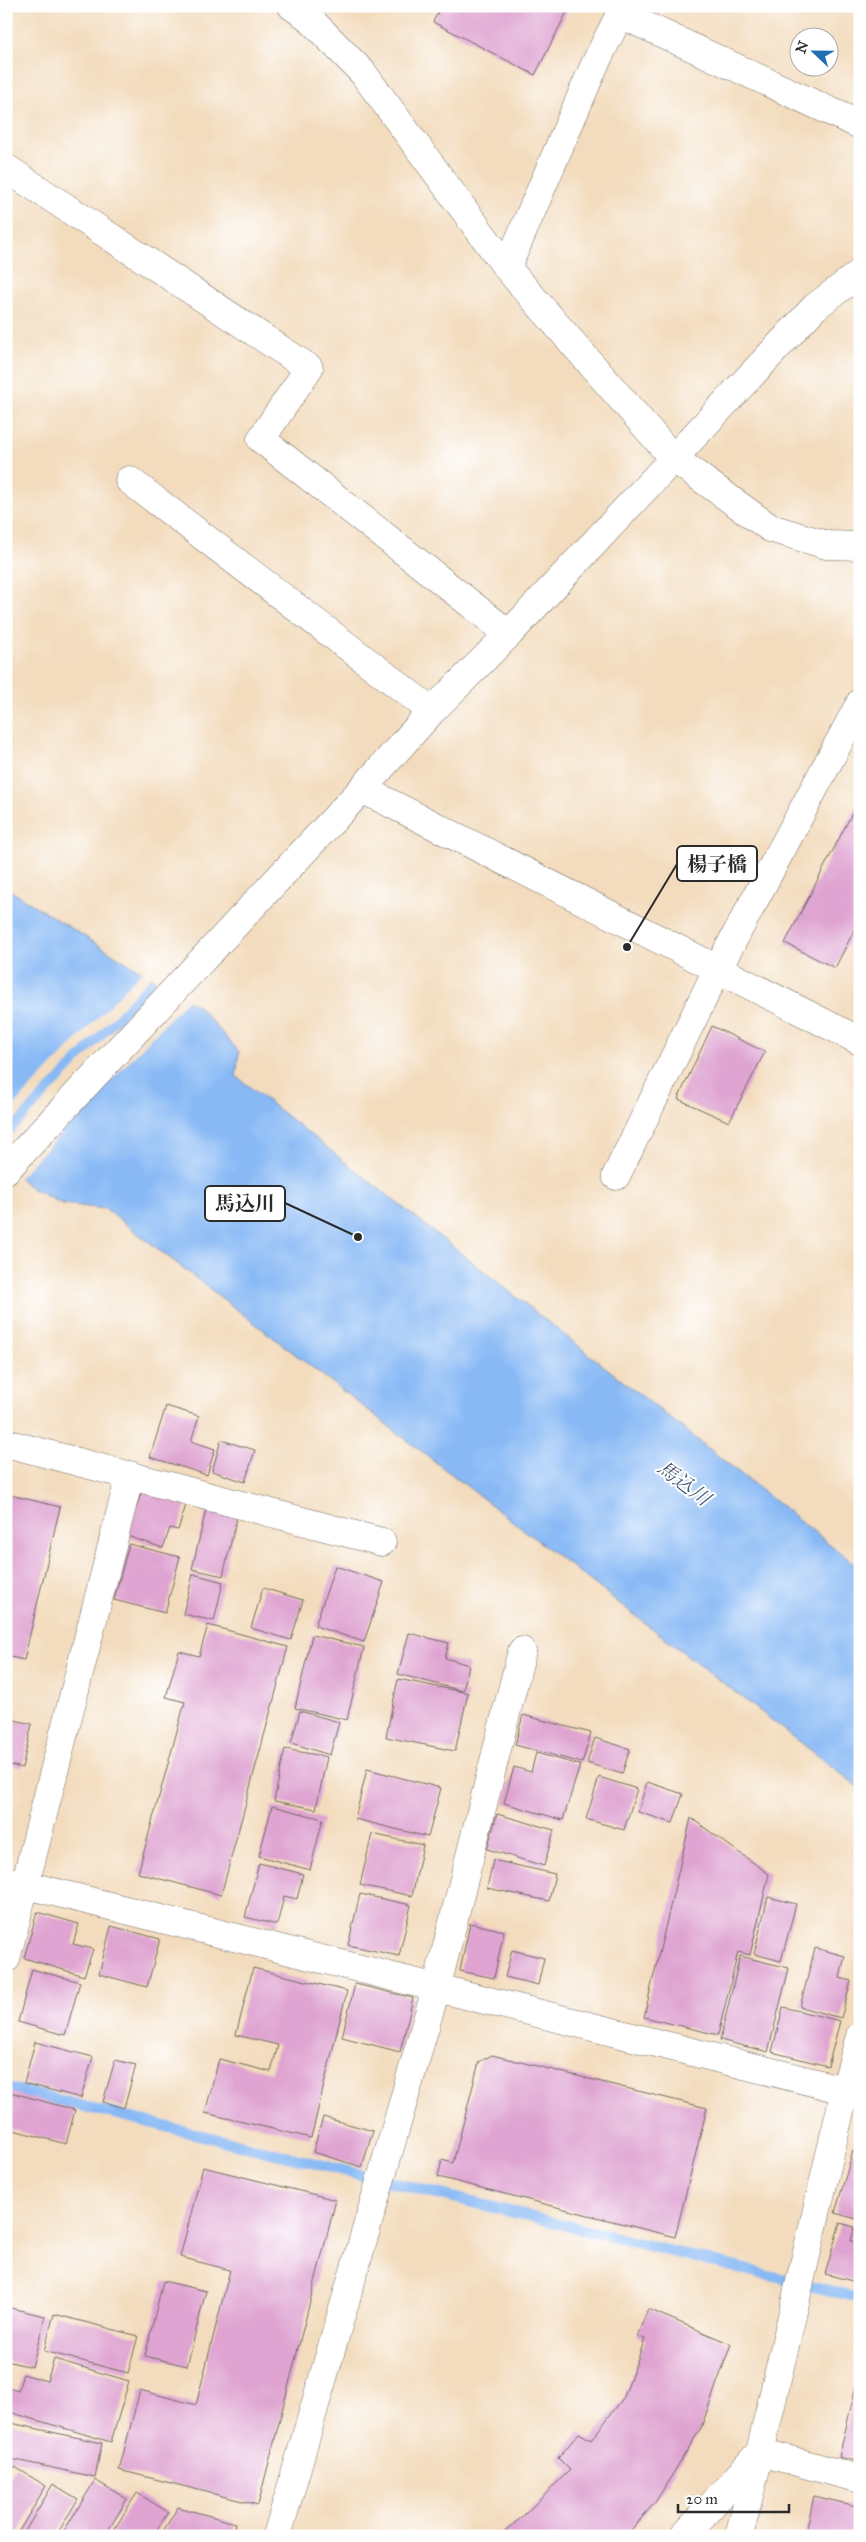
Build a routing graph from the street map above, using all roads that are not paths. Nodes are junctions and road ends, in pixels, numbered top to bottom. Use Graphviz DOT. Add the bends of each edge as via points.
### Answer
graph roads {
  1 [pos="292,6"];
  2 [pos="622,10"];
  3 [pos="860,125"];
  4 [pos="6,168"];
  5 [pos="507,268"];
  6 [pos="860,273"];
  7 [pos="673,458"];
  8 [pos="129,480"];
  9 [pos="860,546"];
  10 [pos="509,634"];
  11 [pos="860,703"];
  12 [pos="432,711"];
  13 [pos="362,789"];
  14 [pos="717,970"];
  15 [pos="860,1041"];
  16 [pos="6,1170"];
  17 [pos="616,1176"];
  18 [pos="6,1443"];
  19 [pos="130,1475"];
  20 [pos="382,1542"];
  21 [pos="522,1651"];
  22 [pos="16,1882"];
  23 [pos="6,1959"];
  24 [pos="436,1989"];
  25 [pos="860,2036"];
  26 [pos="852,2092"];
  27 [pos="760,2452"];
  28 [pos="860,2479"];
  29 [pos="277,2536"];
  30 [pos="684,2536"];
  31 [pos="739,2536"];
  1 -- 5 [label="street" via="308,17 363,73"];
  2 -- 3 [label="street"];
  2 -- 5 [label="street" via="595,64"];
  4 -- 10 [label="street" via="309,368 261,439"];
  5 -- 7 [label="street"];
  6 -- 7 [label="street" via="815,307"];
  7 -- 9 [label="street" via="770,528 827,545"];
  7 -- 10 [label="street"];
  8 -- 12 [label="street"];
  10 -- 12 [label="street"];
  11 -- 14 [label="street"];
  12 -- 13 [label="street"];
  13 -- 14 [label="street"];
  13 -- 16 [label="street" via="208,947"];
  14 -- 15 [label="street"];
  14 -- 17 [label="street"];
  18 -- 19 [label="street"];
  19 -- 20 [label="street"];
  19 -- 22 [label="street"];
  21 -- 24 [label="street"];
  22 -- 23 [label="street"];
  22 -- 24 [label="street"];
  24 -- 26 [label="street"];
  24 -- 29 [label="street"];
  25 -- 26 [label="street"];
  26 -- 27 [label="street" via="804,2266"];
  27 -- 28 [label="street"];
  27 -- 30 [label="street"];
  27 -- 31 [label="street"];
}
